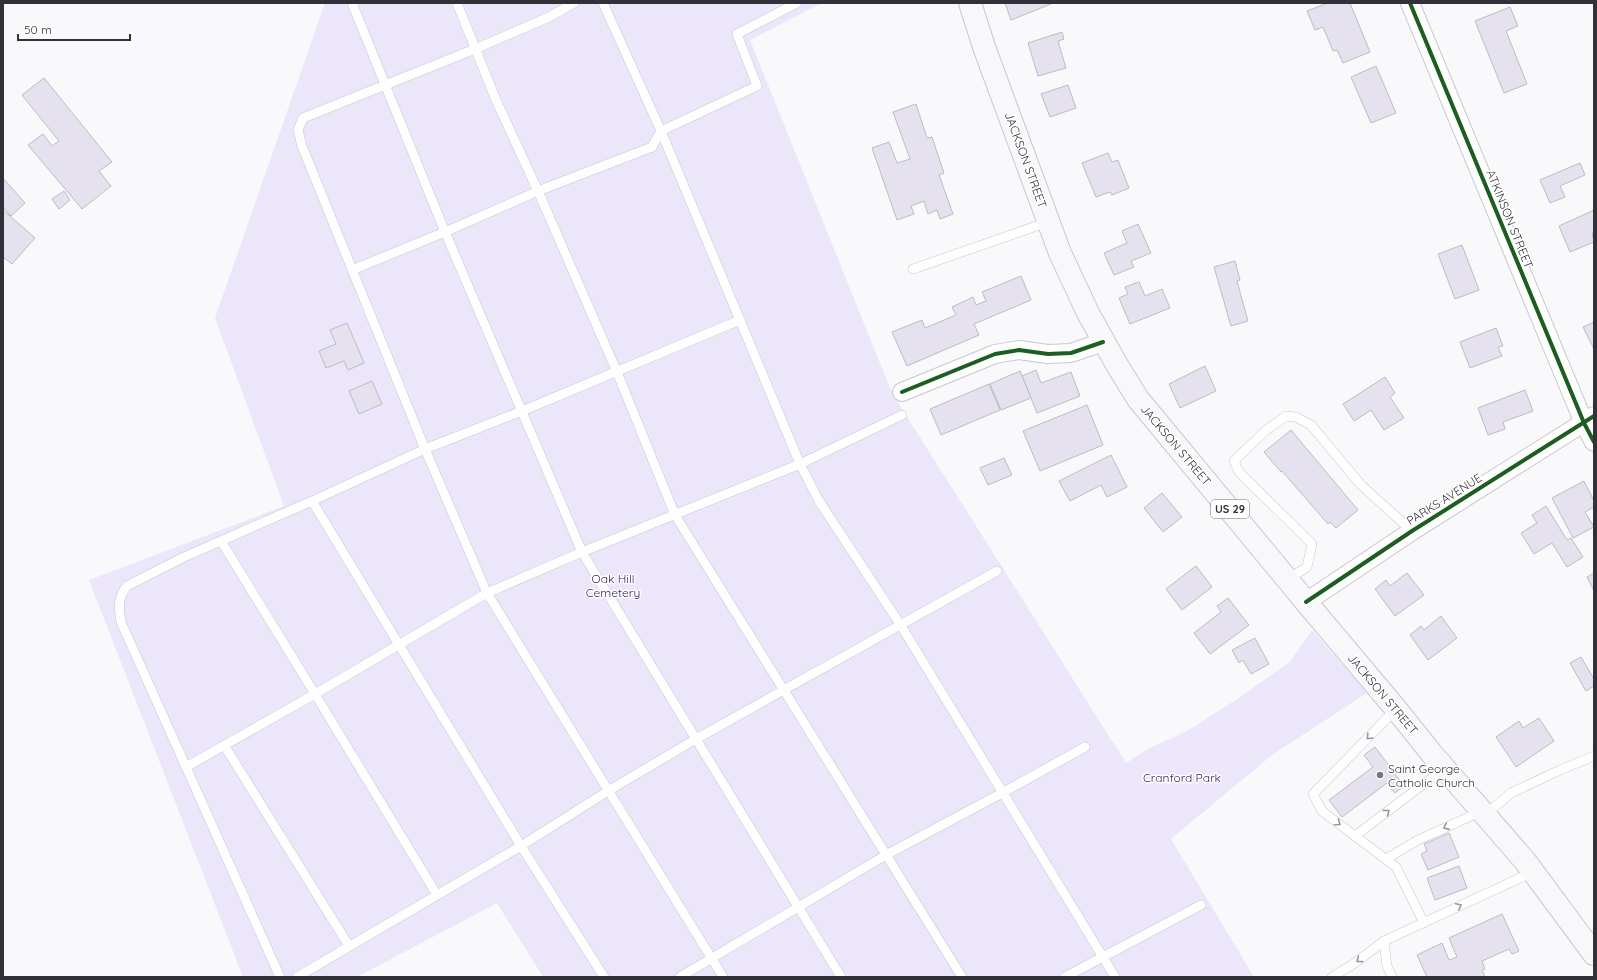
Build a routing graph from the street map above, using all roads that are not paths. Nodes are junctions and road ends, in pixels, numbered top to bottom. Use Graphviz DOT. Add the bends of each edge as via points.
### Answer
graph roads {
  1 [pos="352,3"];
  2 [pos="457,3"];
  3 [pos="574,3"];
  4 [pos="603,3"];
  5 [pos="797,3"];
  6 [pos="970,3"];
  7 [pos="1410,3"];
  8 [pos="474,49"];
  9 [pos="386,84"];
  10 [pos="661,131"];
  11 [pos="538,191"];
  12 [pos="1048,222"];
  13 [pos="445,232"];
  14 [pos="913,269"];
  15 [pos="352,270"];
  16 [pos="740,320"];
  17 [pos="1103,342"];
  18 [pos="617,372"];
  19 [pos="902,392"];
  20 [pos="522,411"];
  21 [pos="902,415"];
  22 [pos="1589,419"];
  23 [pos="1594,442"];
  24 [pos="426,449"];
  25 [pos="800,464"];
  26 [pos="312,502"];
  27 [pos="675,515"];
  28 [pos="1412,531"];
  29 [pos="221,541"];
  30 [pos="582,552"];
  31 [pos="997,571"];
  32 [pos="1288,579"];
  33 [pos="487,593"];
  34 [pos="1306,602"];
  35 [pos="900,624"];
  36 [pos="399,645"];
  37 [pos="784,690"];
  38 [pos="315,694"];
  39 [pos="1396,709"];
  40 [pos="696,739"];
  41 [pos="224,746"];
  42 [pos="1085,747"];
  43 [pos="1594,756"];
  44 [pos="186,767"];
  45 [pos="1445,768"];
  46 [pos="608,791"];
  47 [pos="1002,793"];
  48 [pos="1483,813"];
  49 [pos="1356,835"];
  50 [pos="521,846"];
  51 [pos="886,855"];
  52 [pos="1386,858"];
  53 [pos="1533,872"];
  54 [pos="437,895"];
  55 [pos="1201,904"];
  56 [pos="798,906"];
  57 [pos="1424,923"];
  58 [pos="1384,941"];
  59 [pos="349,946"];
  60 [pos="1594,954"];
  61 [pos="1102,956"];
  62 [pos="712,958"];
  63 [pos="280,977"];
  64 [pos="297,977"];
  65 [pos="604,977"];
  66 [pos="680,977"];
  67 [pos="723,977"];
  68 [pos="841,977"];
  69 [pos="962,977"];
  70 [pos="1065,977"];
  71 [pos="1115,977"];
  72 [pos="1332,977"];
  73 [pos="1392,977"];
  1 -- 9 [label="lane"];
  2 -- 8 [label="lane"];
  3 -- 8 [label="lane" via="550,17"];
  4 -- 10 [label="lane"];
  5 -- 10 [label="lane" via="738,34 757,86"];
  6 -- 12 [label="main road, JACKSON STREET / US 29"];
  7 -- 22 [label="street, ATKINSON STREET"];
  8 -- 9 [label="lane"];
  8 -- 11 [label="lane"];
  9 -- 13 [label="lane"];
  9 -- 15 [label="lane" via="303,118 298,130 302,146"];
  10 -- 11 [label="lane" via="652,147"];
  10 -- 16 [label="lane"];
  11 -- 13 [label="lane"];
  11 -- 18 [label="lane"];
  12 -- 14 [label="lane"];
  12 -- 17 [label="main road, JACKSON STREET / US 29" via="1073,283"];
  13 -- 15 [label="lane"];
  13 -- 20 [label="lane"];
  15 -- 24 [label="lane"];
  16 -- 18 [label="lane"];
  16 -- 25 [label="lane"];
  17 -- 19 [label="street" via="1071,353 1048,354 1019,350 995,354"];
  17 -- 32 [label="main road, JACKSON STREET / US 29" via="1138,400"];
  18 -- 20 [label="lane"];
  18 -- 27 [label="lane"];
  20 -- 24 [label="lane"];
  20 -- 30 [label="lane"];
  21 -- 25 [label="lane"];
  22 -- 23 [label="street, ATKINSON STREET"];
  22 -- 28 [label="street, PARKS AVENUE"];
  24 -- 26 [label="lane"];
  24 -- 33 [label="lane"];
  25 -- 27 [label="lane"];
  25 -- 35 [label="lane" via="818,501"];
  26 -- 29 [label="lane"];
  26 -- 36 [label="lane"];
  27 -- 30 [label="lane"];
  27 -- 37 [label="lane"];
  28 -- 32 [label="lane" via="1361,485 1311,425 1296,417 1286,416 1265,431 1234,461 1239,472 1312,544 1307,567"];
  28 -- 34 [label="street, PARKS AVENUE"];
  29 -- 38 [label="lane"];
  29 -- 44 [label="lane" via="128,586 121,594 121,622"];
  30 -- 33 [label="lane"];
  30 -- 40 [label="lane"];
  31 -- 35 [label="lane"];
  32 -- 34 [label="main road, JACKSON STREET / US 29"];
  33 -- 36 [label="lane"];
  33 -- 46 [label="lane"];
  34 -- 39 [label="main road, JACKSON STREET / US 29"];
  35 -- 37 [label="lane"];
  35 -- 47 [label="lane"];
  36 -- 38 [label="lane"];
  36 -- 50 [label="lane"];
  37 -- 40 [label="lane"];
  37 -- 51 [label="lane"];
  38 -- 41 [label="lane"];
  38 -- 54 [label="lane"];
  39 -- 45 [label="main road, JACKSON STREET / US 29"];
  39 -- 49 [label="lane, one-way" via="1313,794 1322,811"];
  40 -- 46 [label="lane"];
  40 -- 56 [label="lane"];
  41 -- 44 [label="lane"];
  41 -- 59 [label="lane"];
  42 -- 47 [label="lane"];
  43 -- 48 [label="lane" via="1511,793"];
  44 -- 63 [label="lane"];
  45 -- 48 [label="main road, JACKSON STREET / US 29"];
  49 -- 45 [label="lane, one-way"];
  46 -- 50 [label="lane"];
  46 -- 62 [label="lane"];
  47 -- 51 [label="lane"];
  47 -- 61 [label="lane"];
  48 -- 52 [label="lane, one-way" via="1418,840"];
  48 -- 53 [label="main road, JACKSON STREET / US 29"];
  49 -- 52 [label="lane"];
  50 -- 54 [label="lane"];
  50 -- 65 [label="lane"];
  51 -- 56 [label="lane"];
  51 -- 69 [label="lane"];
  52 -- 57 [label="lane" via="1396,867"];
  57 -- 53 [label="lane, one-way"];
  53 -- 60 [label="main road, JACKSON STREET / US 29"];
  54 -- 59 [label="lane"];
  55 -- 61 [label="lane"];
  56 -- 62 [label="lane"];
  56 -- 68 [label="lane"];
  57 -- 58 [label="lane"];
  58 -- 72 [label="lane, one-way" via="1355,964"];
  58 -- 73 [label="lane" via="1387,966"];
  59 -- 64 [label="lane"];
  61 -- 70 [label="lane"];
  61 -- 71 [label="lane"];
  62 -- 66 [label="lane"];
  62 -- 67 [label="lane"];
}
